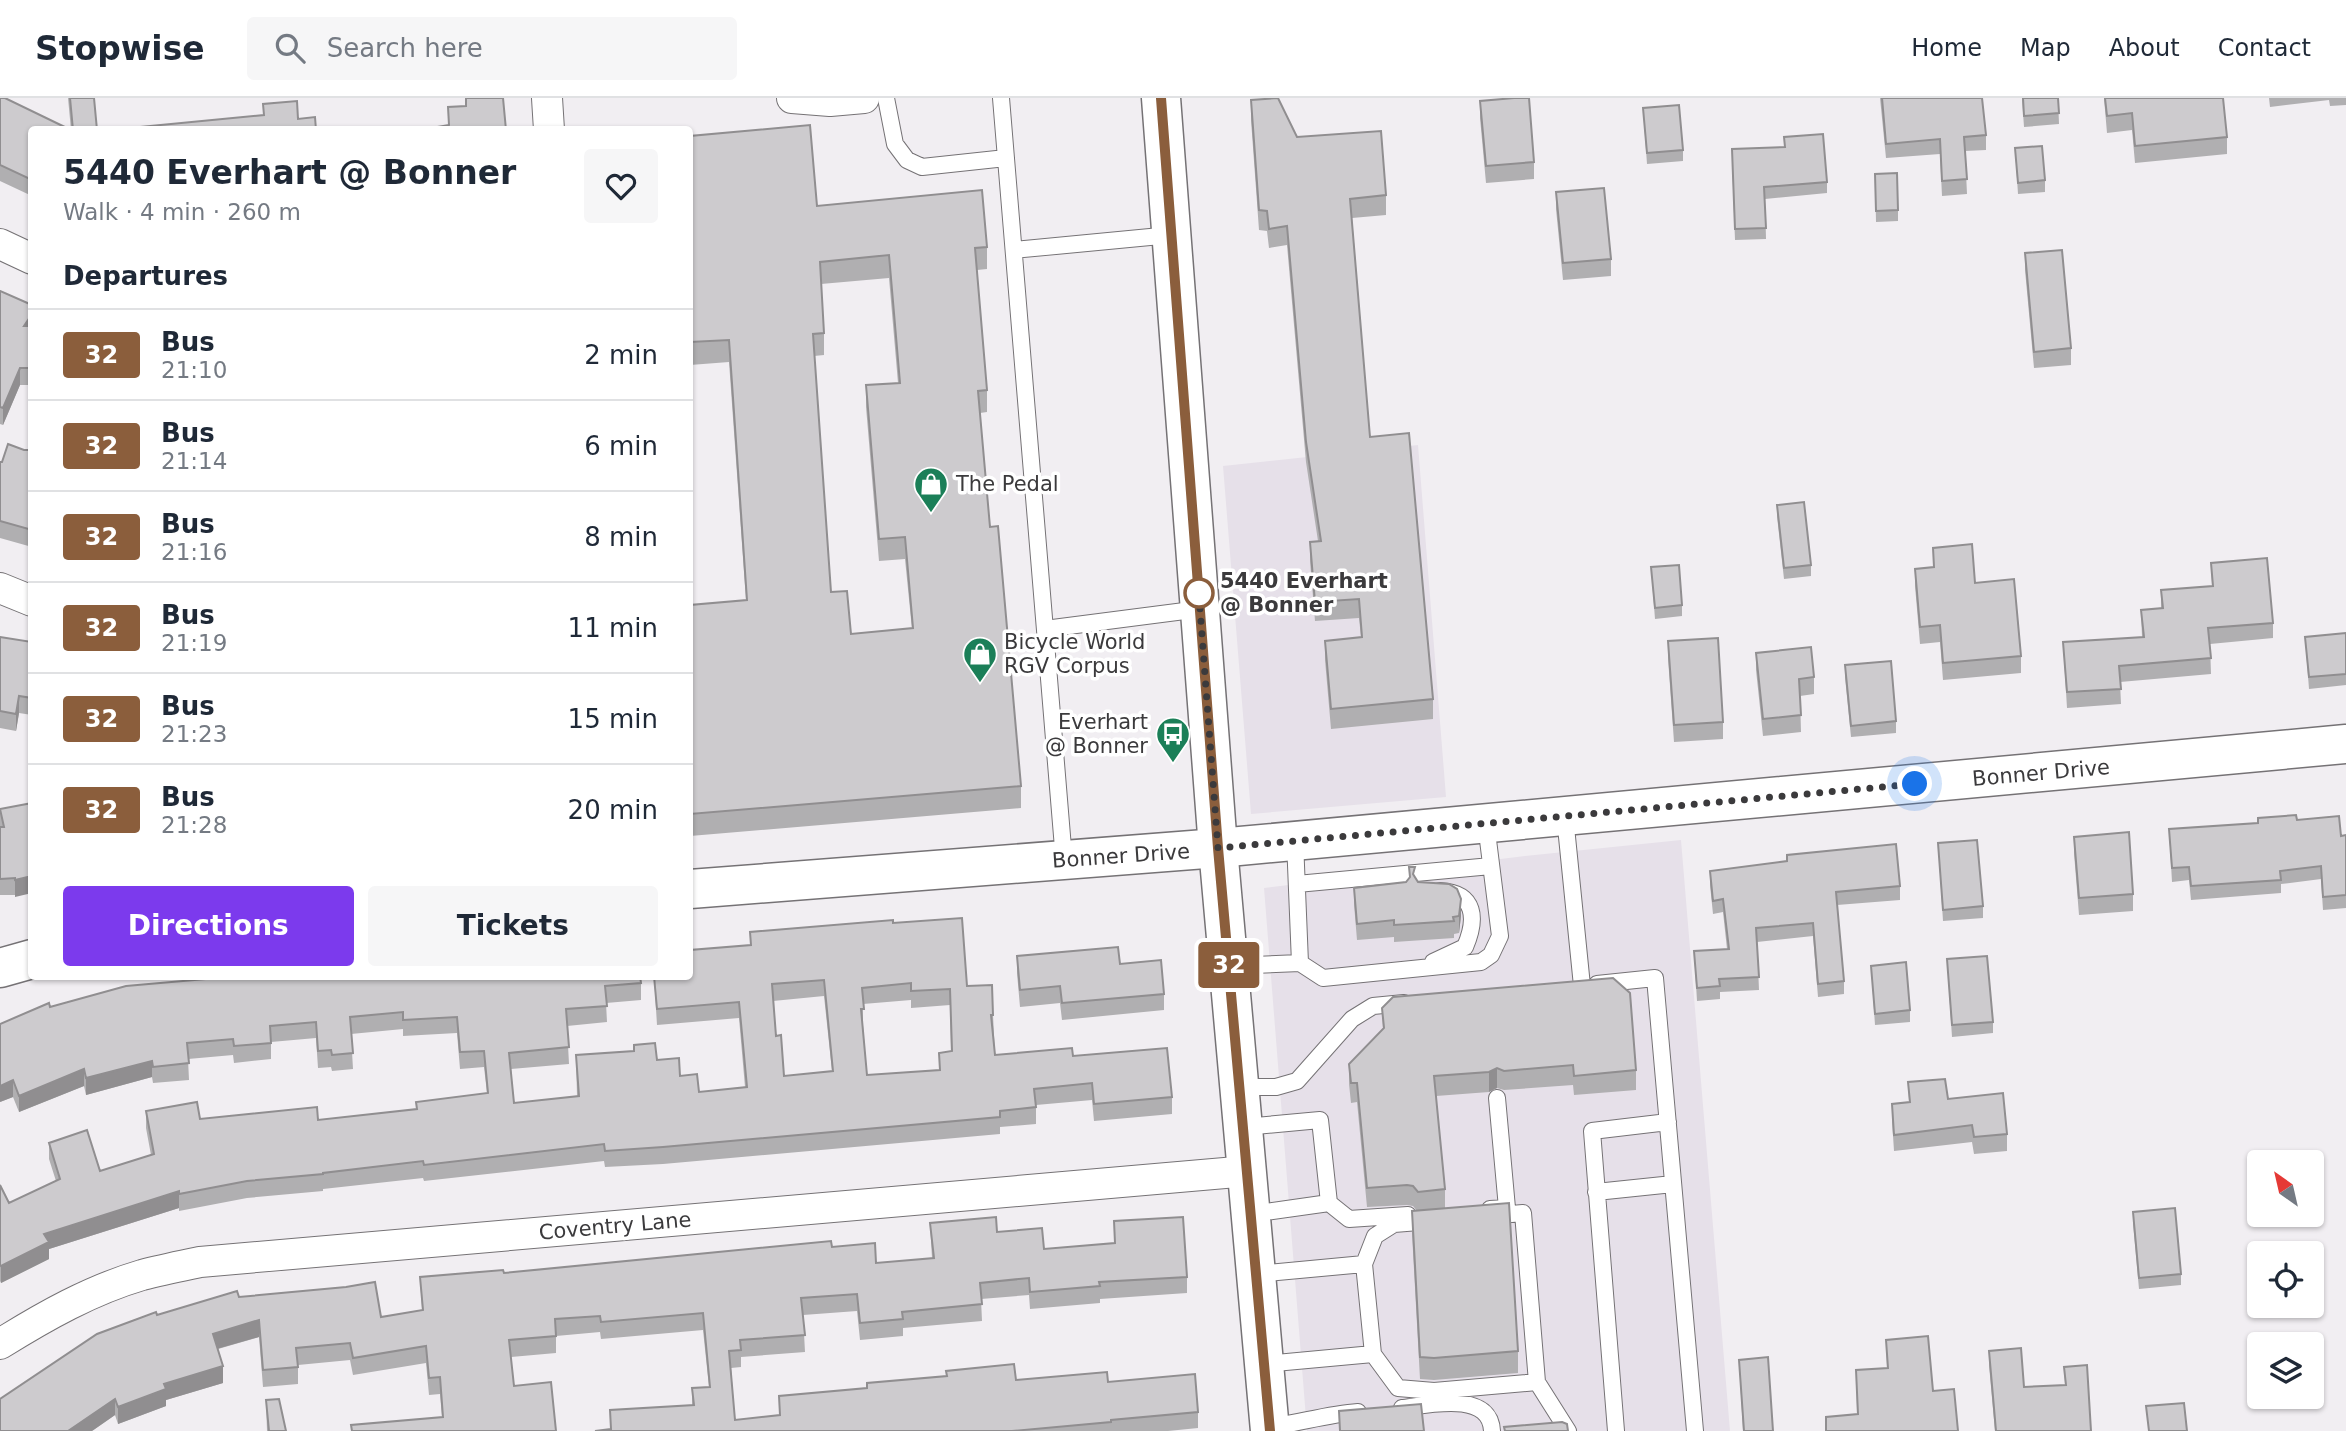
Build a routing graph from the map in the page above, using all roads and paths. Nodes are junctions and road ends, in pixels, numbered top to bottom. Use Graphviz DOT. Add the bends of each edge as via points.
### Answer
graph roads {
  1 [pos="547,98"];
  2 [pos="864,98"];
  3 [pos="886,98"];
  4 [pos="1001,98"];
  5 [pos="1161,98"];
  6 [pos="810,99"];
  7 [pos="550,126"];
  8 [pos="1006,158"];
  9 [pos="1172,235"];
  10 [pos="0,244"];
  11 [pos="1014,250"];
  12 [pos="28,257"];
  13 [pos="0,588"];
  14 [pos="28,599"];
  15 [pos="1200,609"];
  16 [pos="1045,629"];
  17 [pos="2346,744"];
  18 [pos="1565,817"];
  19 [pos="1486,824"];
  20 [pos="1295,841"];
  21 [pos="1218,848"];
  22 [pos="1064,860"];
  23 [pos="1491,866"];
  24 [pos="1336,880"];
  25 [pos="1297,884"];
  26 [pos="693,889"];
  27 [pos="1400,890"];
  28 [pos="1423,890"];
  29 [pos="28,960"];
  30 [pos="1300,963"];
  31 [pos="1229,967"];
  32 [pos="0,968"];
  33 [pos="1418,968"];
  34 [pos="1414,1002"];
  35 [pos="1240,1087"];
  36 [pos="1497,1098"];
  37 [pos="1668,1122"];
  38 [pos="1244,1127"];
  39 [pos="1248,1171"];
  40 [pos="1673,1184"];
  41 [pos="1596,1192"];
  42 [pos="1329,1203"];
  43 [pos="1251,1214"];
  44 [pos="1364,1264"];
  45 [pos="1257,1273"];
  46 [pos="0,1344"];
  47 [pos="1373,1354"];
  48 [pos="1264,1364"];
  49 [pos="1537,1382"];
  50 [pos="1270,1429"];
  51 [pos="1493,1431"];
  52 [pos="1568,1431"];
  53 [pos="1616,1431"];
  54 [pos="1695,1431"];
  1 -- 7 [label="street"];
  2 -- 6 [label="street"];
  3 -- 8 [label="lane" via="895,144 907,160 922,167"];
  4 -- 8 [label="lane"];
  5 -- 9 [label="street"];
  8 -- 11 [label="lane"];
  9 -- 11 [label="lane"];
  9 -- 15 [label="street"];
  10 -- 12 [label="street"];
  11 -- 16 [label="lane"];
  13 -- 14 [label="street"];
  15 -- 16 [label="lane"];
  15 -- 21 [label="street"];
  16 -- 22 [label="lane"];
  17 -- 18 [label="street, Bonner Drive"];
  18 -- 19 [label="street, Bonner Drive"];
  18 -- 37 [label="lane" via="1575,986 1656,978"];
  19 -- 20 [label="street, Bonner Drive"];
  19 -- 23 [label="lane"];
  20 -- 21 [label="street, Bonner Drive"];
  20 -- 25 [label="lane"];
  21 -- 22 [label="street, Bonner Drive"];
  21 -- 31 [label="street"];
  22 -- 26 [label="street, Bonner Drive"];
  23 -- 24 [label="lane"];
  23 -- 33 [label="lane" via="1500,936 1491,955 1481,962"];
  24 -- 25 [label="lane"];
  24 -- 27 [label="lane" via="1373,892"];
  25 -- 30 [label="lane"];
  28 -- 33 [label="lane" via="1453,891 1461,896 1471,906 1472,931 1465,947"];
  29 -- 32 [label="street"];
  30 -- 31 [label="lane"];
  30 -- 33 [label="lane" via="1323,978"];
  31 -- 35 [label="street"];
  34 -- 35 [label="lane" via="1373,1006 1352,1019 1297,1081 1276,1087"];
  35 -- 38 [label="street"];
  36 -- 49 [label="lane" via="1507,1208 1470,1214 1523,1213"];
  37 -- 40 [label="lane"];
  37 -- 41 [label="lane" via="1592,1131"];
  38 -- 39 [label="street"];
  38 -- 42 [label="lane" via="1320,1120"];
  39 -- 43 [label="street"];
  39 -- 46 [label="street, Coventry Lane" via="200,1262 98,1291"];
  40 -- 41 [label="lane"];
  40 -- 54 [label="lane"];
  41 -- 53 [label="lane"];
  42 -- 43 [label="lane"];
  42 -- 44 [label="lane" via="1349,1219 1444,1216 1394,1224 1375,1236"];
  43 -- 45 [label="street"];
  44 -- 45 [label="lane"];
  44 -- 47 [label="lane"];
  45 -- 48 [label="street"];
  47 -- 48 [label="lane"];
  47 -- 49 [label="lane" via="1398,1388 1434,1391"];
  48 -- 50 [label="street"];
  49 -- 52 [label="lane"];
  50 -- 51 [label="lane" via="1333,1414 1456,1403 1473,1405 1486,1415"];
}
